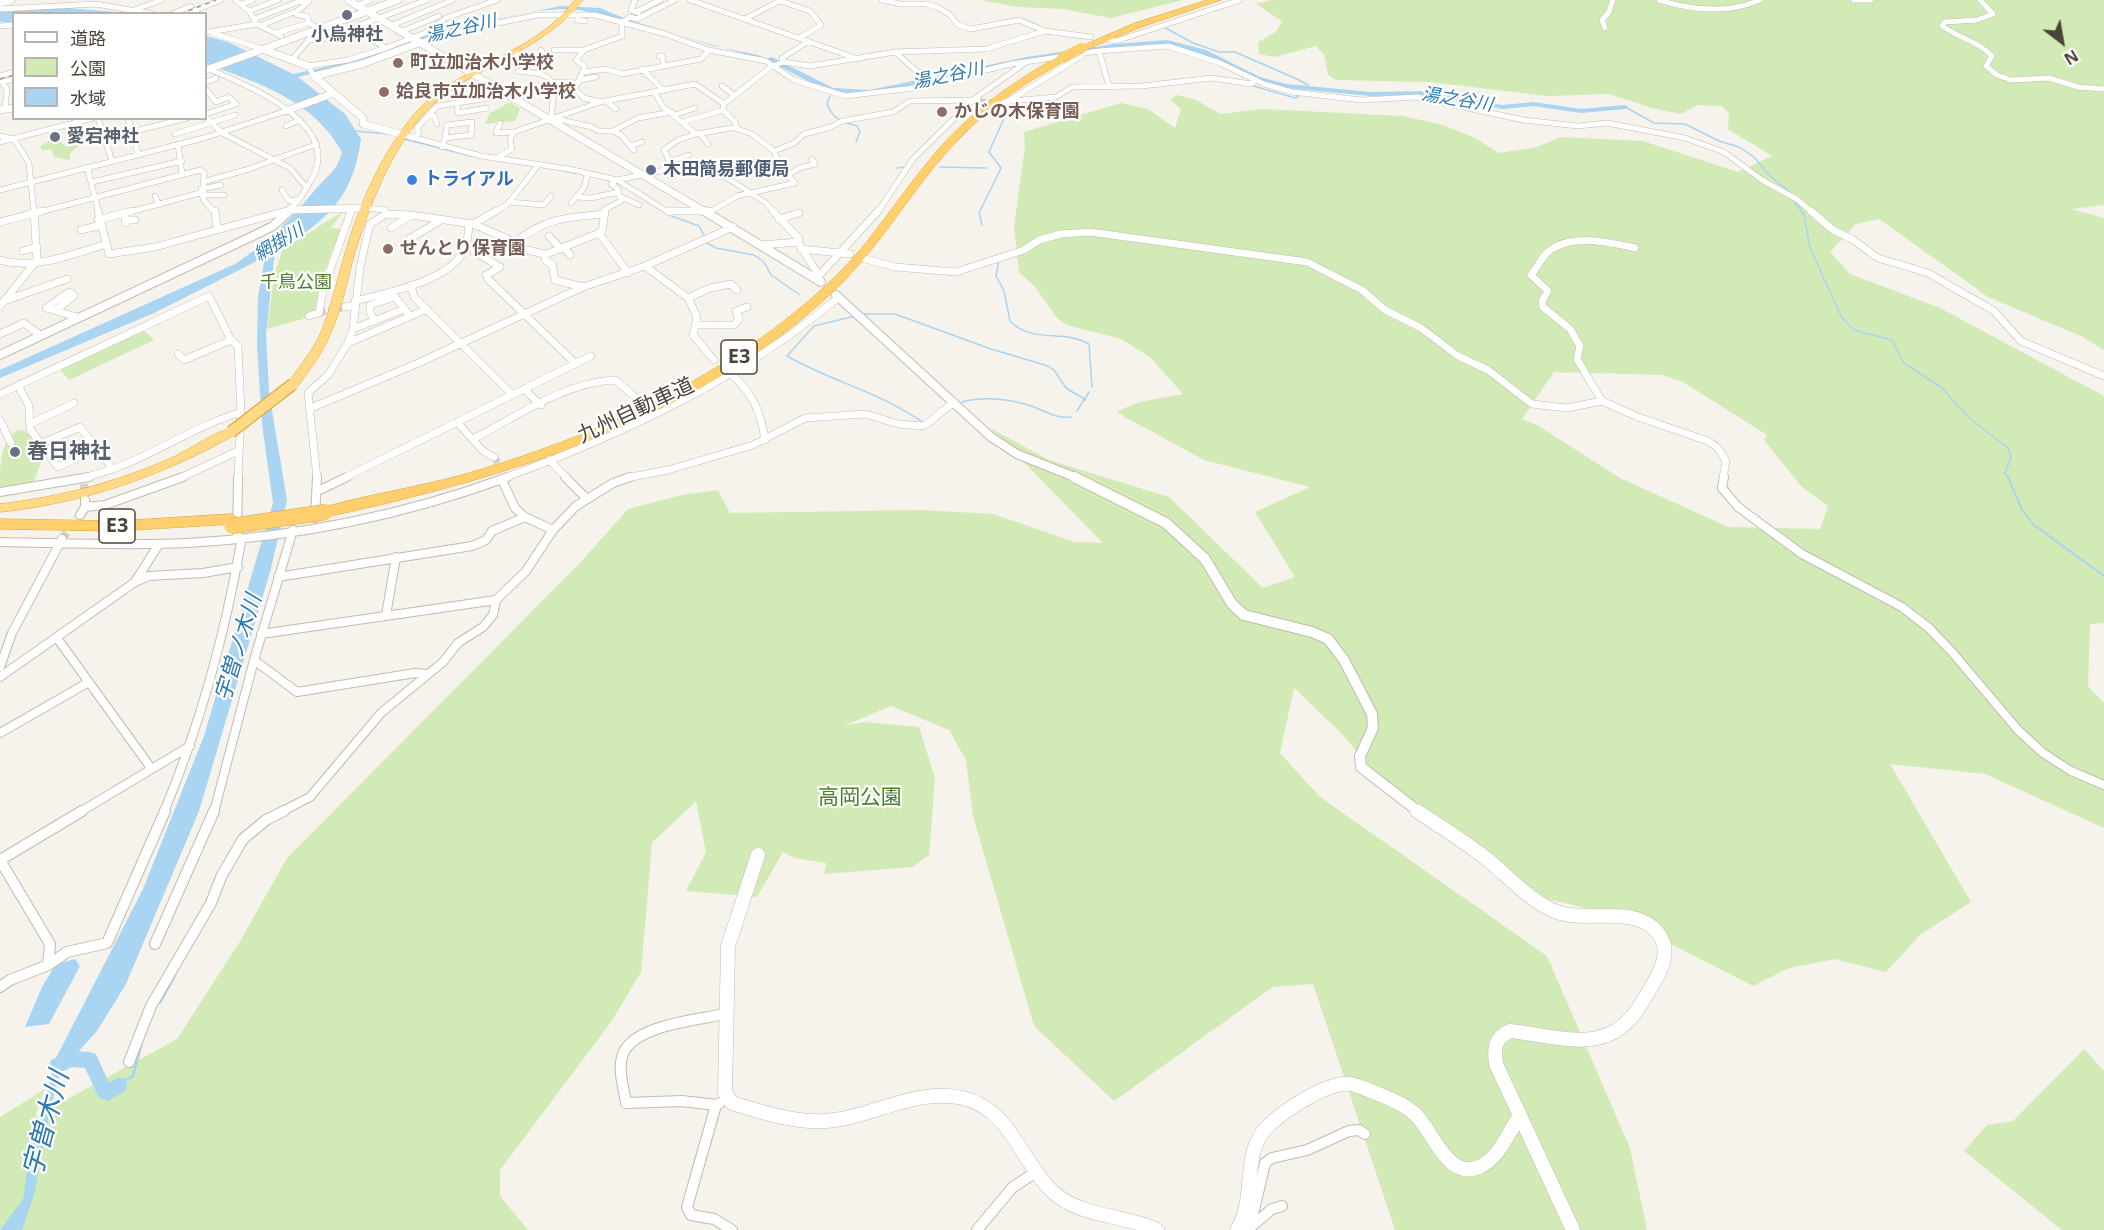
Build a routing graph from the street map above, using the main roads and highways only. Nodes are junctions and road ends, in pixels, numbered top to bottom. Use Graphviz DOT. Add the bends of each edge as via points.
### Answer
graph roads {
  1 [pos="1206,0"];
  2 [pos="1216,0"];
  3 [pos="570,7"];
  4 [pos="1080,50"];
  5 [pos="471,74"];
  6 [pos="229,430"];
  7 [pos="0,502"];
  8 [pos="0,508"];
  9 [pos="0,524"];
  10 [pos="237,530"];
  11 [pos="0,531"];
  1 -- 4 [label="highway, 九州自動車道 / E3" via="1134,23"];
  2 -- 4 [label="highway, 九州自動車道 / E3" via="1138,25"];
  3 -- 5 [label="highway" via="527,42"];
  3 -- 5 [label="highway" via="542,36"];
  4 -- 10 [label="highway, 九州自動車道 / E3, bridge" via="1057,58 1000,96 963,129 875,240 837,281 788,323 717,371 638,413 552,449 460,480"];
  5 -- 6 [label="highway, bridge" via="414,118 356,208 349,256 327,334 309,364 260,412"];
  6 -- 7 [label="highway" via="132,474 64,493"];
  6 -- 8 [label="highway" via="172,463 123,482 47,502"];
  9 -- 10 [label="highway, 九州自動車道 / E3"];
  10 -- 11 [label="highway, 九州自動車道 / E3"];
}
